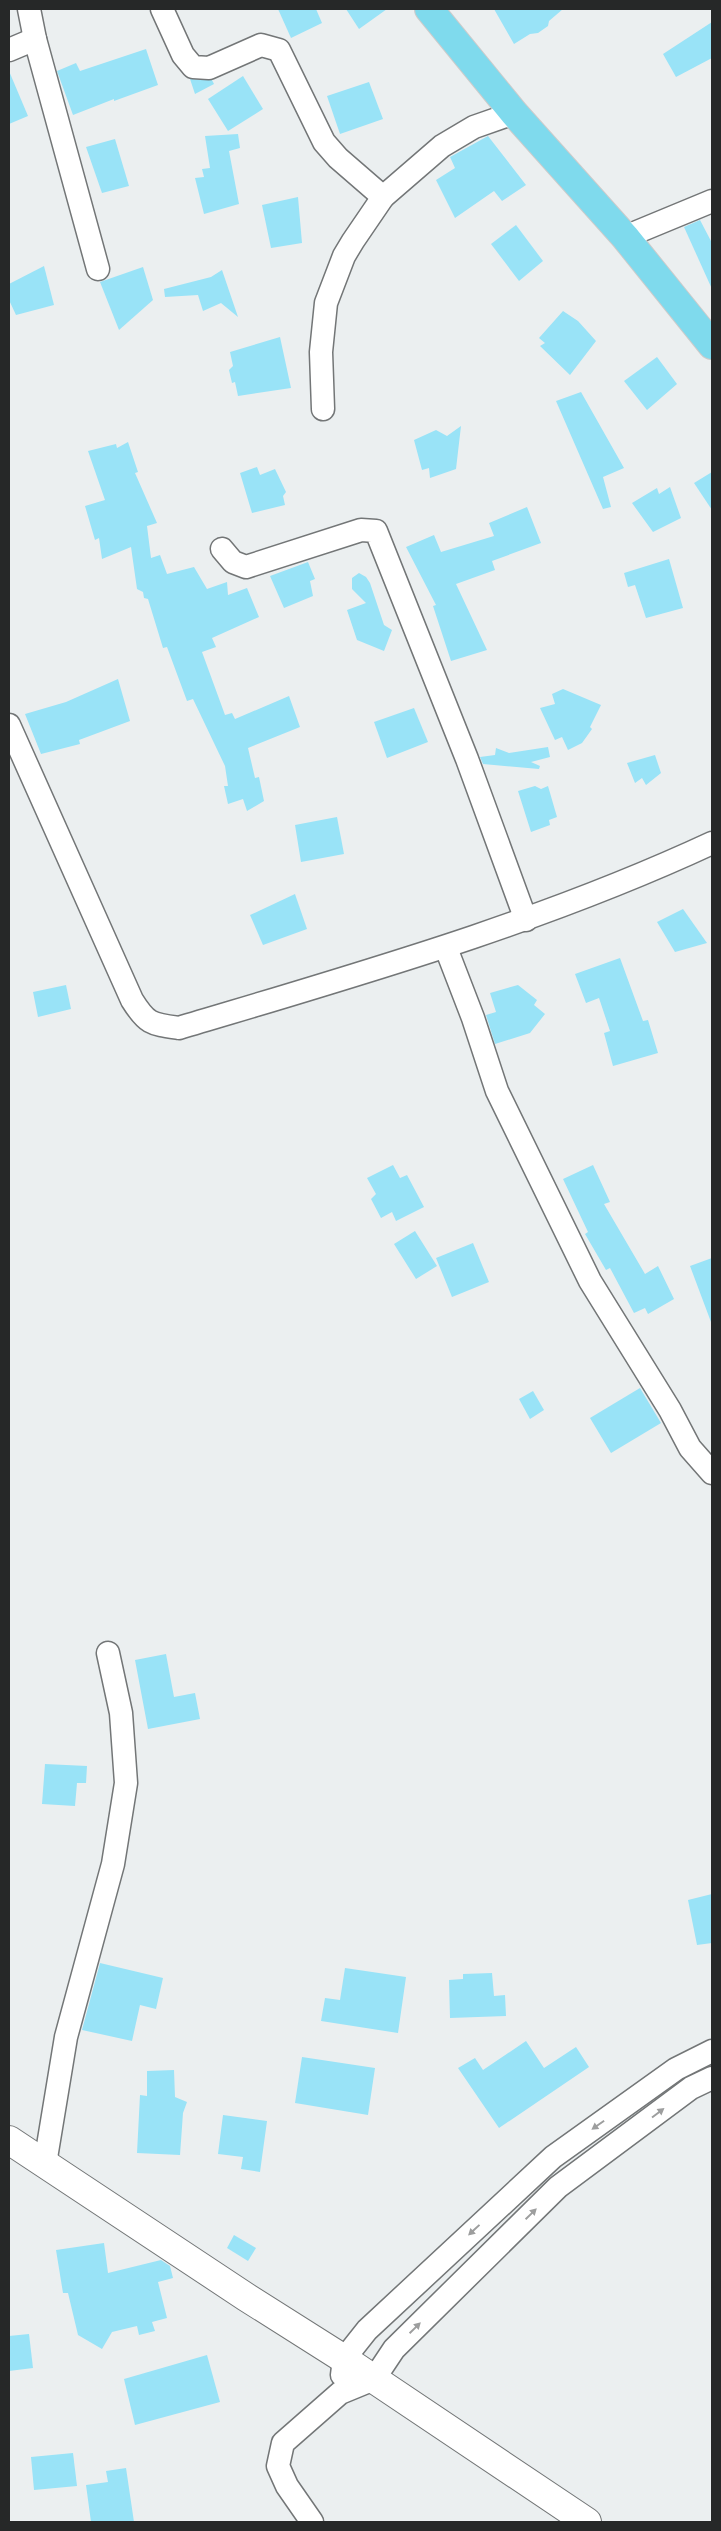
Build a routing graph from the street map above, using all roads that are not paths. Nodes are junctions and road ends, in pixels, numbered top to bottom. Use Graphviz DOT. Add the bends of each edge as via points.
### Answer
graph roads {
  1 [pos="29,9"];
  2 [pos="162,9"];
  3 [pos="429,9"];
  4 [pos="35,39"];
  5 [pos="9,50"];
  6 [pos="514,113"];
  7 [pos="383,197"];
  8 [pos="712,201"];
  9 [pos="625,237"];
  10 [pos="98,269"];
  11 [pos="712,344"];
  12 [pos="323,408"];
  13 [pos="222,548"];
  14 [pos="9,725"];
  15 [pos="712,843"];
  16 [pos="526,920"];
  17 [pos="446,948"];
  18 [pos="712,1473"];
  19 [pos="108,1653"];
  20 [pos="712,2051"];
  21 [pos="712,2078"];
  22 [pos="9,2140"];
  23 [pos="45,2164"];
  24 [pos="367,2330"];
  25 [pos="394,2348"];
  26 [pos="344,2359"];
  27 [pos="374,2380"];
  28 [pos="340,2393"];
  29 [pos="312,2522"];
  30 [pos="586,2522"];
  1 -- 4 [label="street"];
  2 -- 7 [label="street" via="183,55 193,67 209,68 261,45 279,50 324,142"];
  3 -- 6 [label="main road"];
  4 -- 5 [label="street"];
  4 -- 10 [label="street"];
  6 -- 7 [label="street" via="474,127 442,146"];
  6 -- 9 [label="main road"];
  7 -- 12 [label="street" via="344,256 326,303 320,352"];
  8 -- 9 [label="street"];
  9 -- 11 [label="main road"];
  13 -- 16 [label="street" via="233,562 246,568 361,530 376,532 467,759"];
  14 -- 17 [label="street" via="132,1000 144,1019 160,1026 179,1028"];
  15 -- 16 [label="street" via="646,874"];
  16 -- 17 [label="street"];
  17 -- 18 [label="street" via="497,1091 590,1281 690,1448"];
  19 -- 23 [label="street" via="121,1713 126,1784 113,1864 66,2037"];
  20 -- 24 [label="street, one-way" via="676,2069 552,2157"];
  25 -- 21 [label="street, one-way" via="558,2187 691,2088"];
  22 -- 23 [label="street"];
  23 -- 26 [label="street"];
  24 -- 25 [label="street"];
  24 -- 26 [label="street"];
  25 -- 27 [label="street"];
  26 -- 27 [label="street"];
  26 -- 28 [label="street"];
  27 -- 28 [label="street"];
  27 -- 30 [label="street"];
  28 -- 29 [label="street" via="283,2443 278,2466 287,2486"];
}
